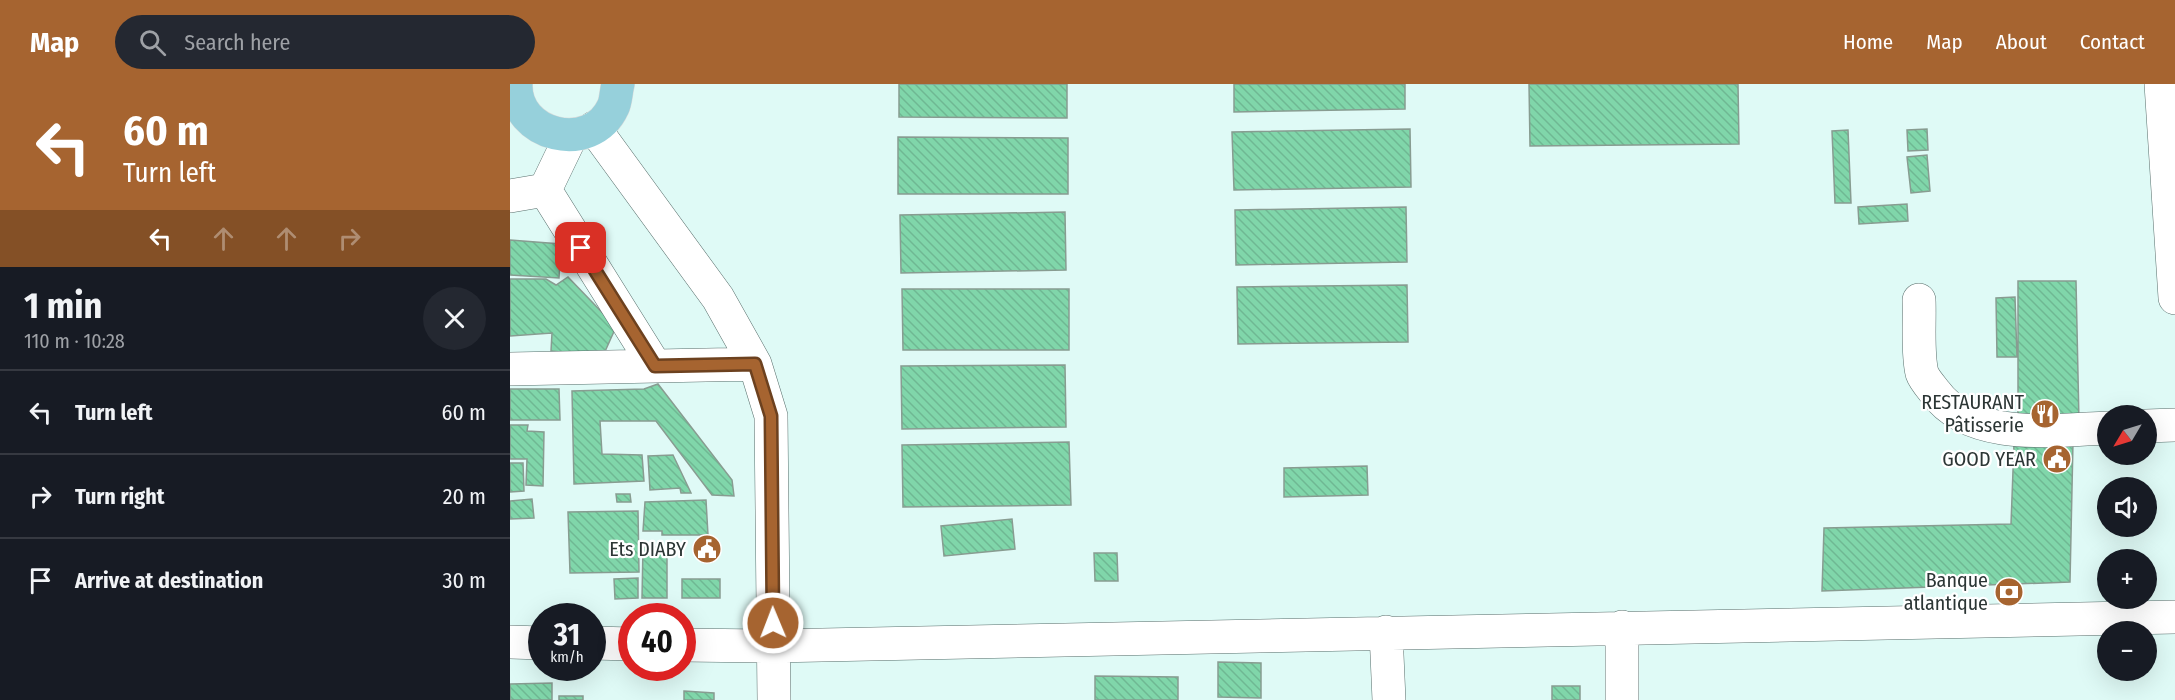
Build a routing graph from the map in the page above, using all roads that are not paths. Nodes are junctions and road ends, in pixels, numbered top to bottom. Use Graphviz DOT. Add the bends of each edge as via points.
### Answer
graph roads {
  1 [pos="516,84"];
  2 [pos="618,84"];
  3 [pos="2161,84"];
  4 [pos="583,132"];
  5 [pos="544,190"];
  6 [pos="510,196"];
  7 [pos="2175,298"];
  8 [pos="1919,300"];
  9 [pos="755,364"];
  10 [pos="655,366"];
  11 [pos="510,369"];
  12 [pos="2175,425"];
  13 [pos="2157,426"];
  14 [pos="2097,429"];
  15 [pos="2175,617"];
  16 [pos="1622,627"];
  17 [pos="1386,632"];
  18 [pos="510,642"];
  19 [pos="528,643"];
  20 [pos="696,645"];
  21 [pos="773,646"];
  22 [pos="774,700"];
  23 [pos="1389,700"];
  24 [pos="1622,700"];
  1 -- 4 [label="main road" via="516,94 527,117 547,132"];
  2 -- 4 [label="main road" via="613,108"];
  3 -- 7 [label="street"];
  4 -- 5 [label="street"];
  4 -- 9 [label="street" via="718,298"];
  5 -- 6 [label="street"];
  5 -- 10 [label="street"];
  8 -- 14 [label="street" via="1923,374 1944,404 1987,424 2022,432"];
  9 -- 10 [label="street"];
  9 -- 21 [label="street" via="771,416"];
  10 -- 11 [label="street"];
  12 -- 13 [label="street"];
  15 -- 16 [label="street"];
  16 -- 17 [label="street"];
  16 -- 24 [label="street"];
  17 -- 21 [label="street"];
  17 -- 23 [label="street"];
  18 -- 19 [label="street"];
  20 -- 21 [label="street"];
  21 -- 22 [label="street"];
}
